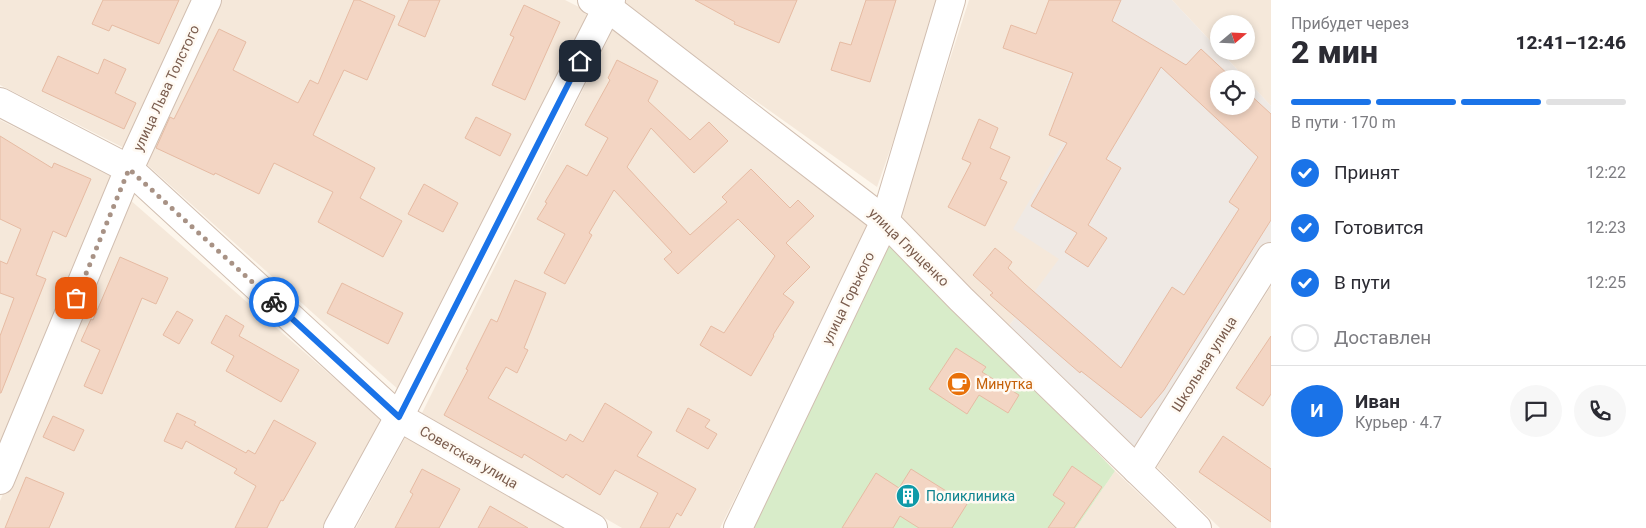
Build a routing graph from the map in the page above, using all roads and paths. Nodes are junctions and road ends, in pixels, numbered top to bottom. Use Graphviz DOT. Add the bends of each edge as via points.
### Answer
graph roads {
  1 [pos="206,0"];
  2 [pos="952,0"];
  3 [pos="604,2"];
  4 [pos="0,102"];
  5 [pos="129,169"];
  6 [pos="885,221"];
  7 [pos="1271,257"];
  8 [pos="399,417"];
  9 [pos="7,442"];
  10 [pos="1137,470"];
  11 [pos="0,480"];
  12 [pos="338,528"];
  13 [pos="593,528"];
  14 [pos="738,528"];
  15 [pos="1197,528"];
  1 -- 5 [label="street, улица Льва Толстого"];
  2 -- 6 [label="street, улица Горького"];
  3 -- 6 [label="street, улица Глущенко"];
  3 -- 8 [label="street"];
  4 -- 5 [label="street, Советская улица"];
  5 -- 8 [label="street, Советская улица"];
  5 -- 9 [label="street, улица Льва Толстого"];
  6 -- 10 [label="street, улица Глущенко"];
  6 -- 14 [label="street, улица Горького"];
  7 -- 10 [label="street, Школьная улица"];
  8 -- 12 [label="street"];
  8 -- 13 [label="street, Советская улица"];
  9 -- 11 [label="street, улица Льва Толстого"];
  10 -- 15 [label="street, улица Глущенко"];
}
